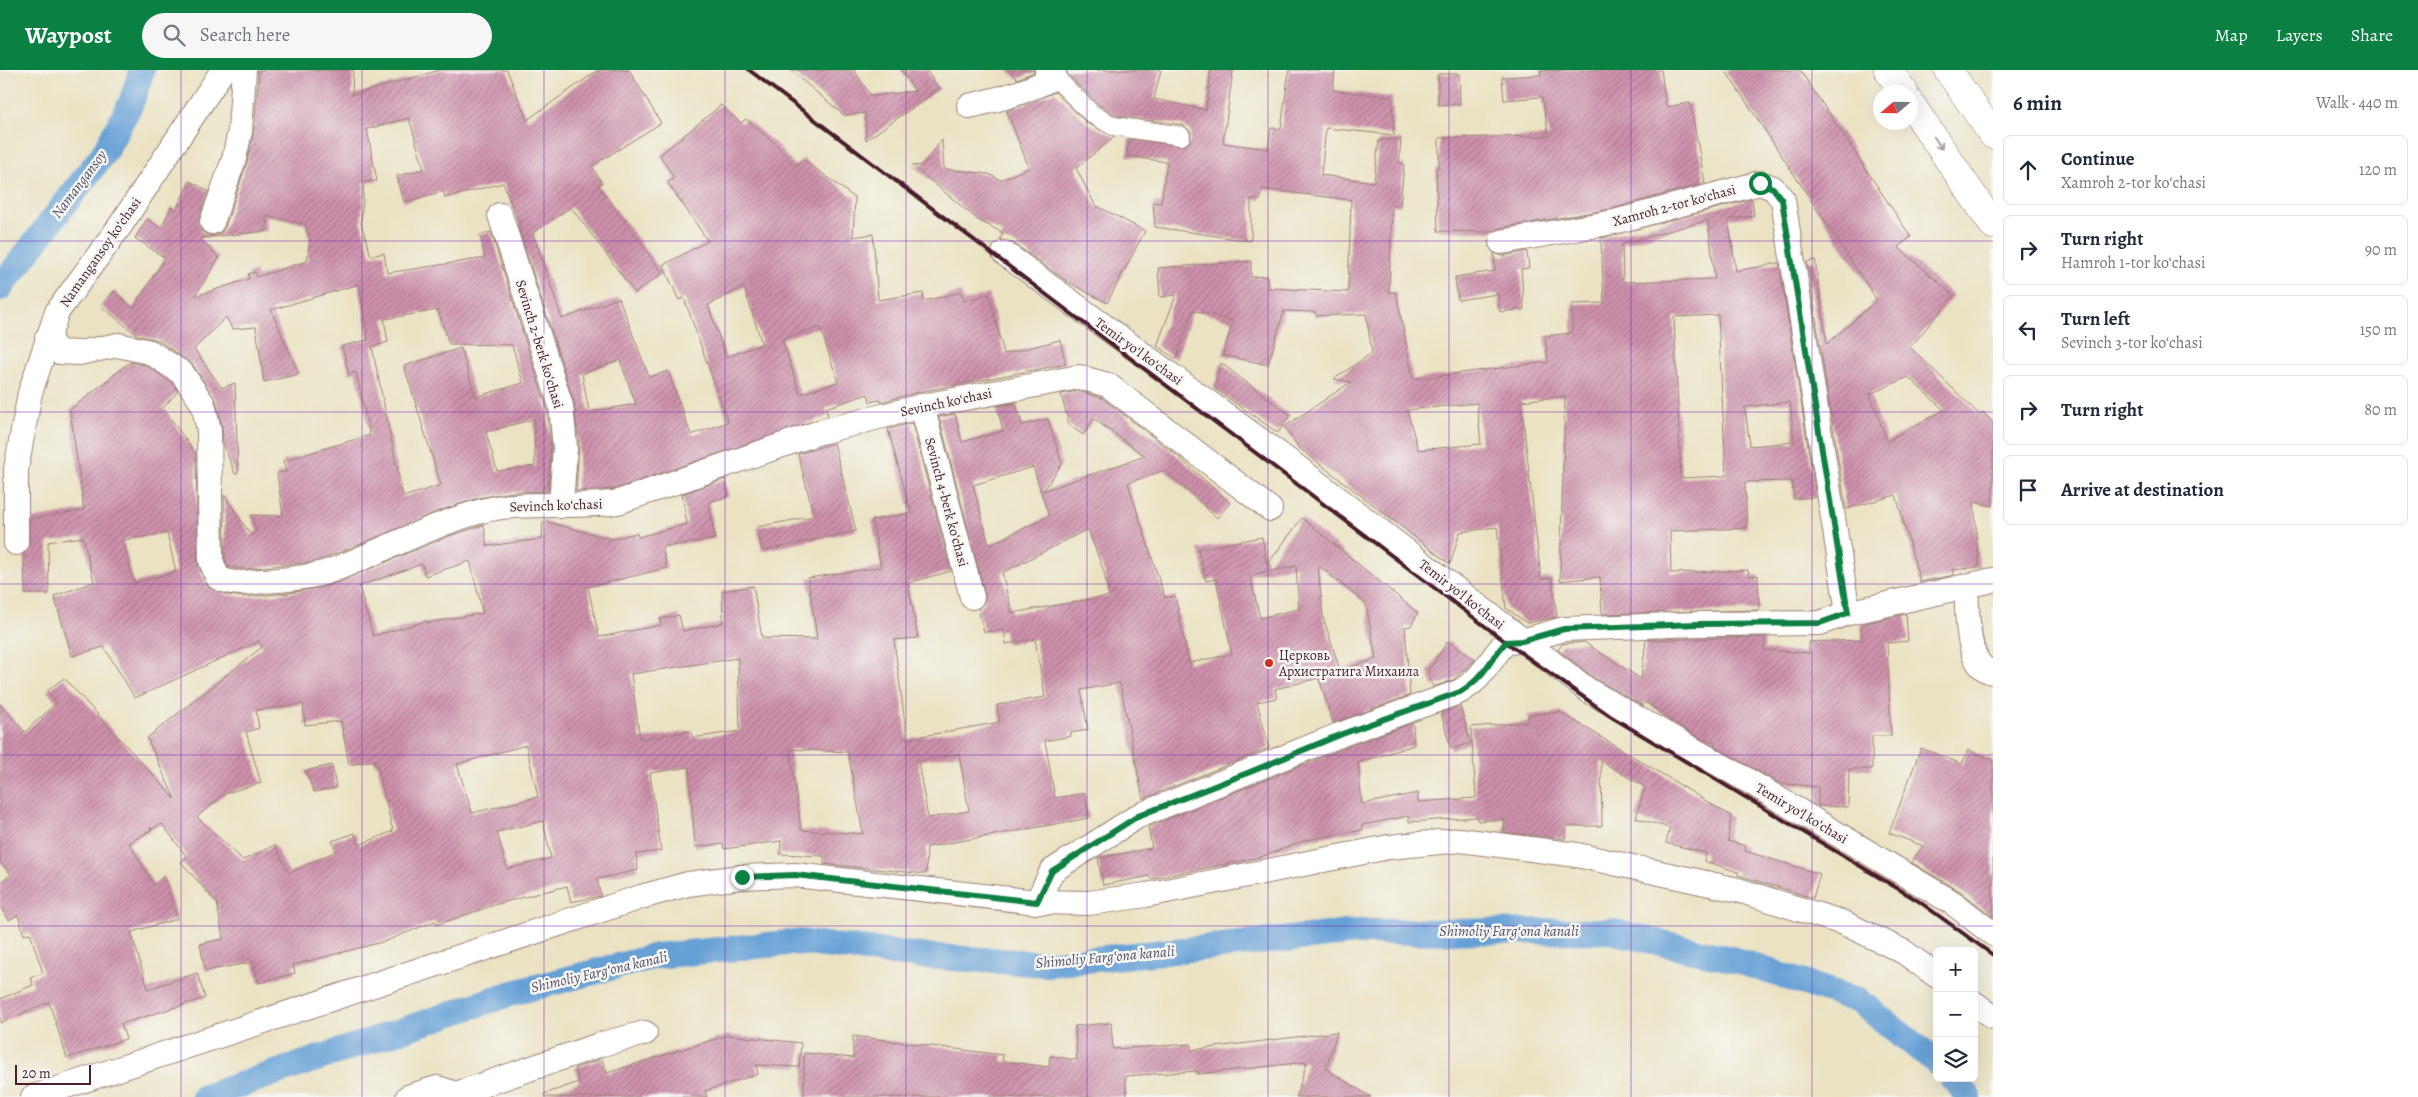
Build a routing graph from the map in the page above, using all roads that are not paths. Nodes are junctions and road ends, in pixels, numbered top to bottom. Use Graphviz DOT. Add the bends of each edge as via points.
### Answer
graph roads {
  1 [pos="224,70"];
  2 [pos="244,70"];
  3 [pos="1888,70"];
  4 [pos="1948,70"];
  5 [pos="1051,74"];
  6 [pos="1899,85"];
  7 [pos="969,106"];
  8 [pos="1918,115"];
  9 [pos="1181,136"];
  10 [pos="1993,136"];
  11 [pos="500,215"];
  12 [pos="212,222"];
  13 [pos="1993,225"];
  14 [pos="1501,242"];
  15 [pos="1004,253"];
  16 [pos="47,338"];
  17 [pos="922,406"];
  18 [pos="561,506"];
  19 [pos="1270,509"];
  20 [pos="16,543"];
  21 [pos="1993,580"];
  22 [pos="1966,586"];
  23 [pos="972,597"];
  24 [pos="1848,613"];
  25 [pos="1514,641"];
  26 [pos="1993,672"];
  27 [pos="1037,902"];
  28 [pos="1993,934"];
  29 [pos="1933,973"];
  30 [pos="1978,1007"];
  31 [pos="1993,1017"];
  32 [pos="646,1033"];
  33 [pos="456,1096"];
  34 [pos="33,1097"];
  35 [pos="408,1097"];
  1 -- 16 [label="street, Namangansoy koʻchasi" via="120,226 57,312"];
  2 -- 12 [label="street" via="236,150"];
  3 -- 6 [label="main road"];
  4 -- 10 [label="main road"];
  5 -- 7 [label="street" via="1010,97"];
  5 -- 9 [label="street" via="1092,114 1113,126"];
  8 -- 13 [label="main road, one-way"];
  11 -- 18 [label="street, Sevinch 2-berk koʻchasi" via="561,406 565,446"];
  14 -- 24 [label="street, Xamroh 2-tor koʻchasi" via="1614,222 1760,183 1773,188 1782,200"];
  15 -- 25 [label="street, Temir yoʻl koʻchasi" via="1298,468"];
  16 -- 18 [label="street, Sevinch koʻchasi" via="59,352 79,353 118,345 150,352 182,372 203,404 207,421 211,561 218,578 230,584 297,579 332,570 428,529 483,511"];
  16 -- 20 [label="street, Namangansoy koʻchasi" via="30,393 16,469"];
  17 -- 18 [label="street, Sevinch koʻchasi" via="820,432 618,502"];
  17 -- 19 [label="street, Sevinch koʻchasi" via="1058,380 1079,377 1094,380 1108,385"];
  17 -- 23 [label="street, Sevinch 4-berk koʻchasi"];
  21 -- 22 [label="street"];
  22 -- 24 [label="street"];
  22 -- 26 [label="street" via="1973,656 1981,666"];
  24 -- 25 [label="street" via="1820,623 1564,629"];
  25 -- 27 [label="street" via="1495,654 1475,683 1460,692 1342,734 1138,816 1052,871"];
  25 -- 28 [label="street, Temir yoʻl koʻchasi" via="1589,690 1945,898"];
  27 -- 29 [label="street" via="1089,903 1146,895 1390,847 1460,840 1577,855 1738,890 1844,923 1904,952"];
  27 -- 34 [label="street" via="795,875 688,884"];
  30 -- 31 [label="street"];
  32 -- 33 [label="street" via="602,1044"];
  33 -- 35 [label="street" via="437,1088"];
}
